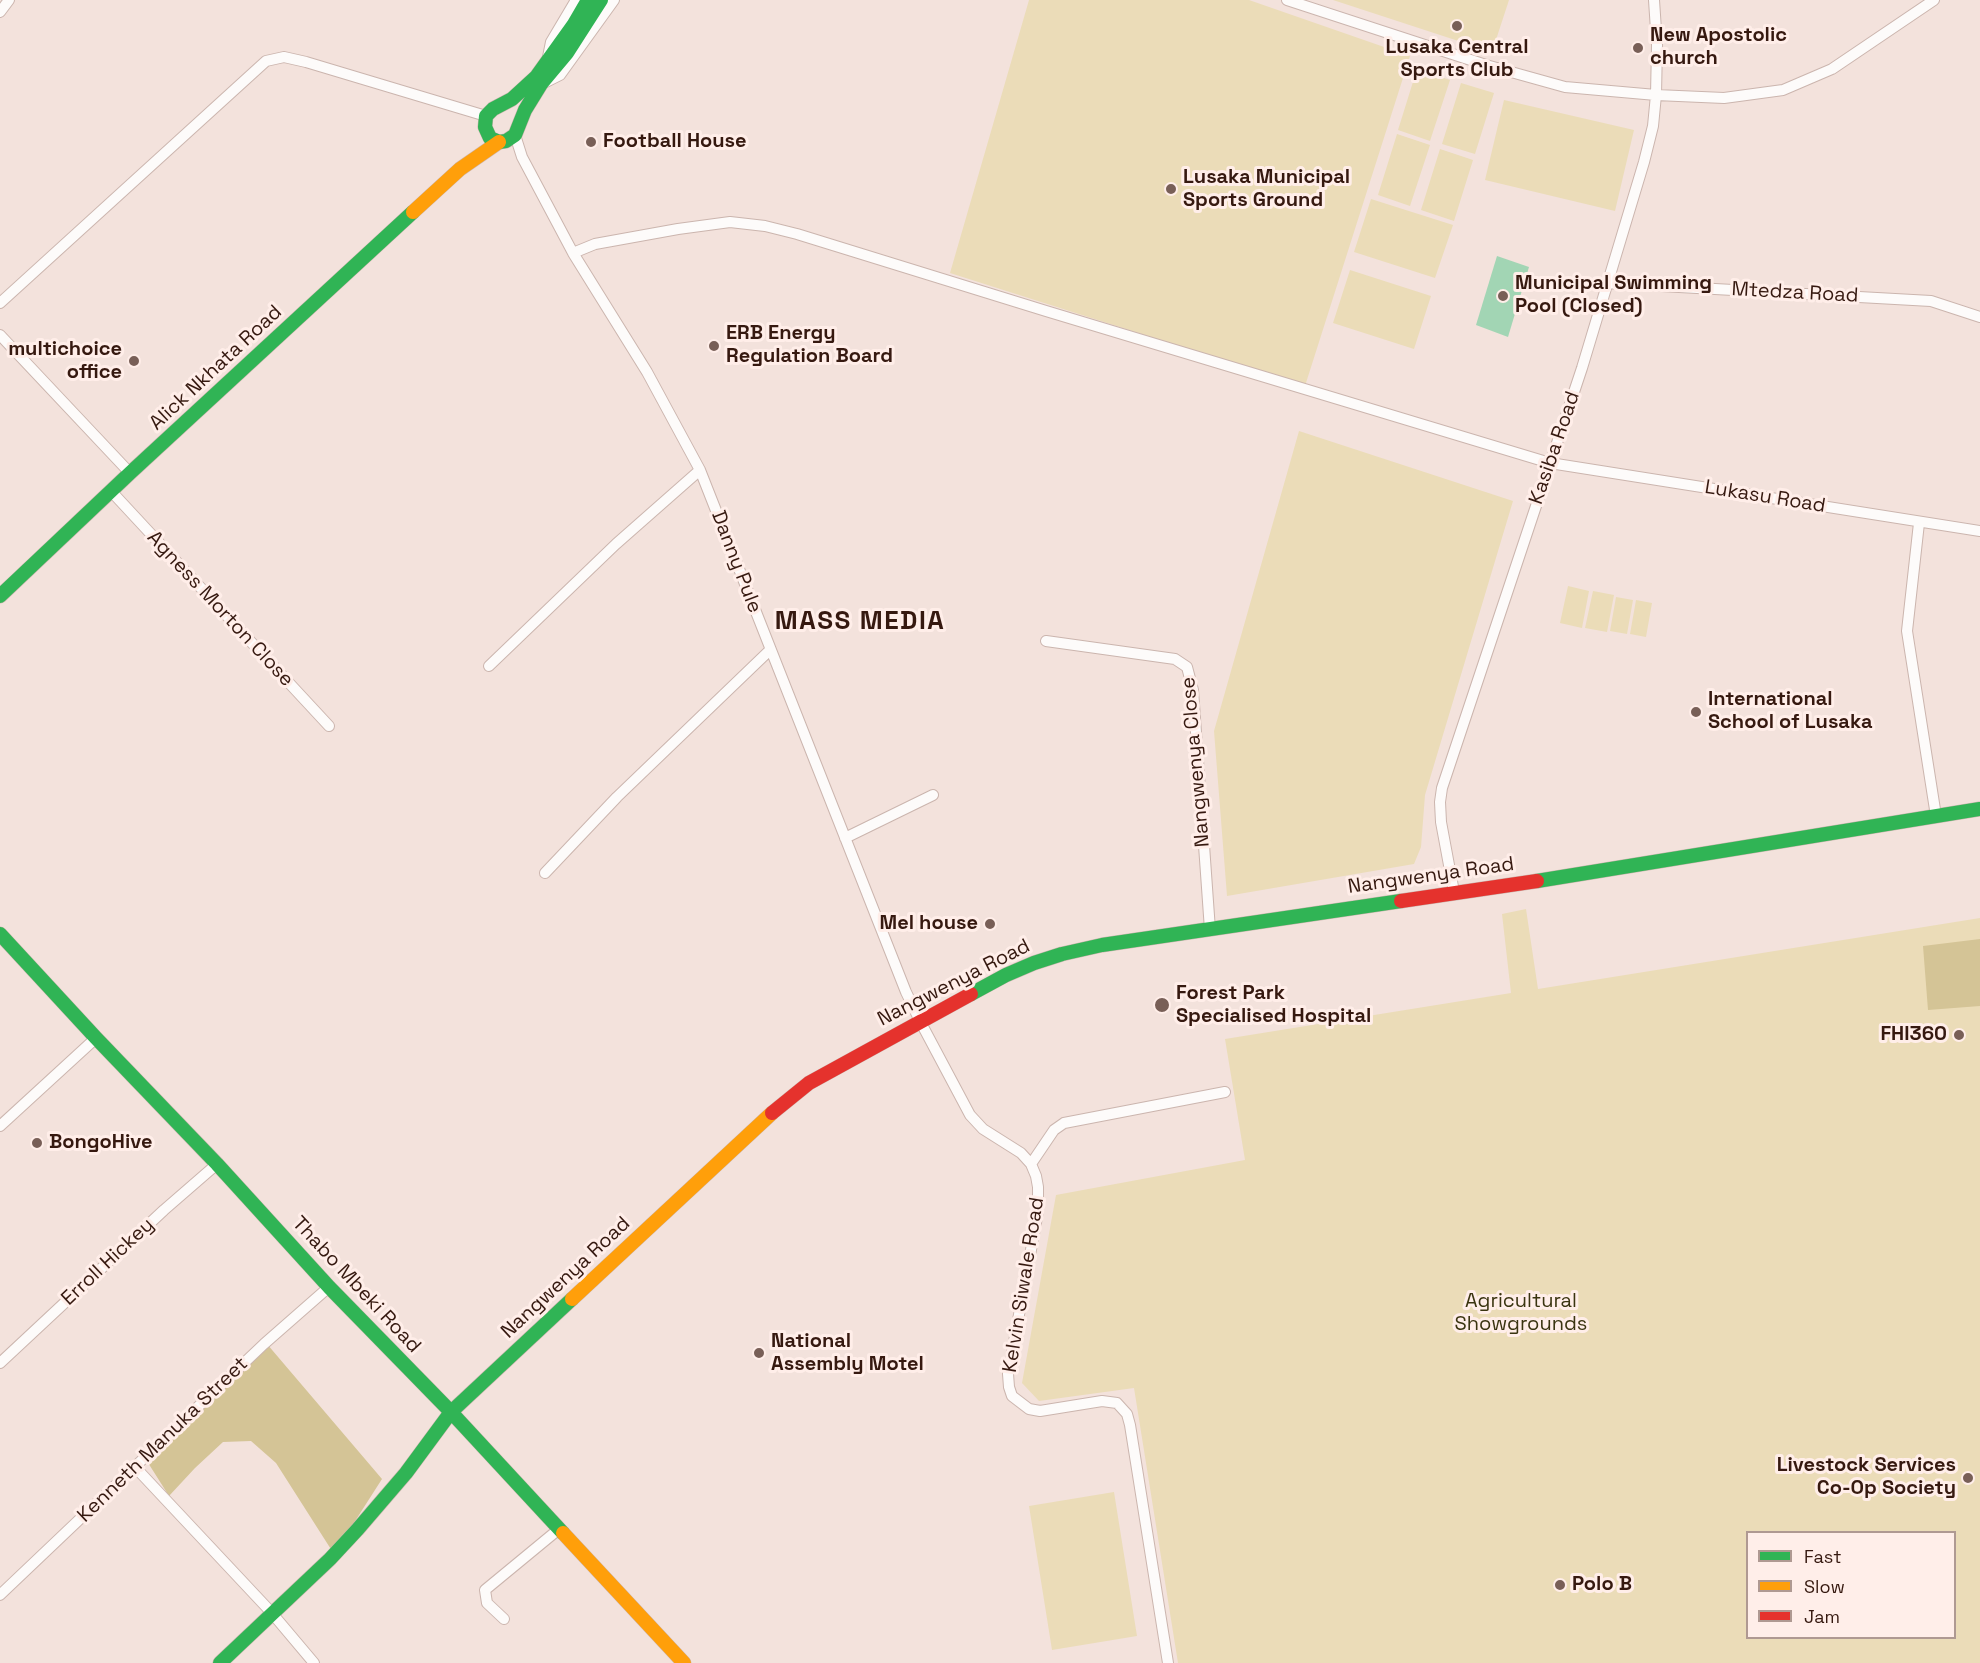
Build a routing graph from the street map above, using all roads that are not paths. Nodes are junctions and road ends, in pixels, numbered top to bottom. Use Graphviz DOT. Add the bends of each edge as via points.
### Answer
graph roads {
  1 [pos="9,0"];
  2 [pos="576,0"];
  3 [pos="588,0"];
  4 [pos="601,0"];
  5 [pos="614,0"];
  6 [pos="1287,0"];
  7 [pos="1654,0"];
  8 [pos="1934,0"];
  9 [pos="0,12"];
  10 [pos="546,63"];
  11 [pos="541,84"];
  12 [pos="1656,96"];
  13 [pos="502,106"];
  14 [pos="485,121"];
  15 [pos="517,131"];
  16 [pos="501,142"];
  17 [pos="522,157"];
  18 [pos="460,169"];
  19 [pos="573,253"];
  20 [pos="1607,284"];
  21 [pos="0,303"];
  22 [pos="1980,317"];
  23 [pos="0,334"];
  24 [pos="1550,463"];
  25 [pos="700,470"];
  26 [pos="130,473"];
  27 [pos="111,491"];
  28 [pos="1919,522"];
  29 [pos="1980,531"];
  30 [pos="0,596"];
  31 [pos="1046,641"];
  32 [pos="770,650"];
  33 [pos="489,666"];
  34 [pos="329,726"];
  35 [pos="933,795"];
  36 [pos="1980,809"];
  37 [pos="1936,816"];
  38 [pos="845,838"];
  39 [pos="545,873"];
  40 [pos="1454,892"];
  41 [pos="1210,930"];
  42 [pos="0,934"];
  43 [pos="920,1021"];
  44 [pos="96,1038"];
  45 [pos="1225,1092"];
  46 [pos="0,1126"];
  47 [pos="217,1164"];
  48 [pos="1030,1164"];
  49 [pos="329,1287"];
  50 [pos="0,1363"];
  51 [pos="451,1412"];
  52 [pos="135,1467"];
  53 [pos="559,1529"];
  54 [pos="0,1595"];
  55 [pos="271,1612"];
  56 [pos="504,1619"];
  57 [pos="220,1663"];
  58 [pos="314,1663"];
  59 [pos="684,1663"];
  60 [pos="1168,1663"];
  1 -- 9 [label="street"];
  2 -- 10 [label="street" via="550,42"];
  3 -- 10 [label="main road"];
  4 -- 11 [label="main road" via="567,53"];
  5 -- 11 [label="street" via="560,75"];
  6 -- 12 [label="street" via="1565,87"];
  7 -- 12 [label="street, Kasiba Road"];
  8 -- 12 [label="street" via="1832,69 1783,90 1724,98"];
  10 -- 13 [label="main road" via="536,77"];
  11 -- 15 [label="main road"];
  12 -- 20 [label="street, Kasiba Road" via="1644,162"];
  13 -- 14 [label="main road" via="493,109"];
  13 -- 15 [label="main road" via="516,114"];
  14 -- 16 [label="main road" via="490,138"];
  14 -- 18 [label="main road, Alick Nkhata Road" via="477,147"];
  14 -- 21 [label="street" via="306,62 284,57 266,61"];
  15 -- 16 [label="main road" via="510,140"];
  15 -- 17 [label="street, Danny Pule"];
  16 -- 17 [label="street, Danny Pule"];
  16 -- 18 [label="main road, Alick Nkhata Road"];
  17 -- 19 [label="street, Danny Pule"];
  18 -- 26 [label="main road, Alick Nkhata Road"];
  19 -- 24 [label="street, Lukasu Road" via="595,244 678,229 730,222 765,226"];
  19 -- 25 [label="street, Danny Pule" via="647,372"];
  20 -- 22 [label="street, Mtedza Road" via="1931,301"];
  20 -- 24 [label="street, Kasiba Road"];
  23 -- 26 [label="street"];
  24 -- 28 [label="street, Lukasu Road"];
  24 -- 40 [label="street, Kasiba Road" via="1442,788 1441,822"];
  25 -- 32 [label="street, Danny Pule"];
  25 -- 33 [label="street"];
  26 -- 27 [label="main road, Alick Nkhata Road"];
  27 -- 30 [label="main road, Alick Nkhata Road"];
  27 -- 34 [label="street, Agness Morton Close"];
  28 -- 29 [label="street, Lukasu Road"];
  28 -- 37 [label="street" via="1907,631"];
  31 -- 41 [label="street, Nangwenya Close" via="1175,659 1187,666 1193,690"];
  32 -- 38 [label="street, Danny Pule"];
  32 -- 39 [label="street" via="617,797"];
  35 -- 38 [label="street"];
  36 -- 37 [label="main road, Nangwenya Road"];
  37 -- 40 [label="main road, Nangwenya Road"];
  38 -- 43 [label="street, Danny Pule"];
  40 -- 41 [label="main road, Nangwenya Road"];
  41 -- 43 [label="main road, Nangwenya Road" via="1102,945 1043,960 1006,975"];
  42 -- 44 [label="main road, Thabo Mbeki Road"];
  43 -- 48 [label="street" via="970,1114 983,1129 1021,1153"];
  43 -- 51 [label="main road, Nangwenya Road" via="809,1083 779,1106"];
  44 -- 46 [label="street"];
  44 -- 47 [label="main road, Thabo Mbeki Road"];
  45 -- 48 [label="street" via="1064,1123 1054,1130"];
  47 -- 49 [label="main road, Thabo Mbeki Road"];
  47 -- 50 [label="street, Erroll Hickey"];
  48 -- 60 [label="street, Kelvin Siwale Road" via="1039,1201 1008,1374 1009,1387 1012,1396 1029,1409 1040,1411 1102,1401 1117,1403 1127,1414"];
  49 -- 51 [label="main road, Thabo Mbeki Road"];
  49 -- 52 [label="street, Kenneth Manuka Street"];
  51 -- 53 [label="main road, Thabo Mbeki Road"];
  51 -- 55 [label="main road, Nangwenya Road" via="357,1530"];
  52 -- 54 [label="street, Kenneth Manuka Street"];
  52 -- 55 [label="street"];
  53 -- 56 [label="street" via="485,1590 487,1603"];
  53 -- 59 [label="main road, Thabo Mbeki Road"];
  55 -- 57 [label="main road, Nangwenya Road"];
  55 -- 58 [label="street"];
}
